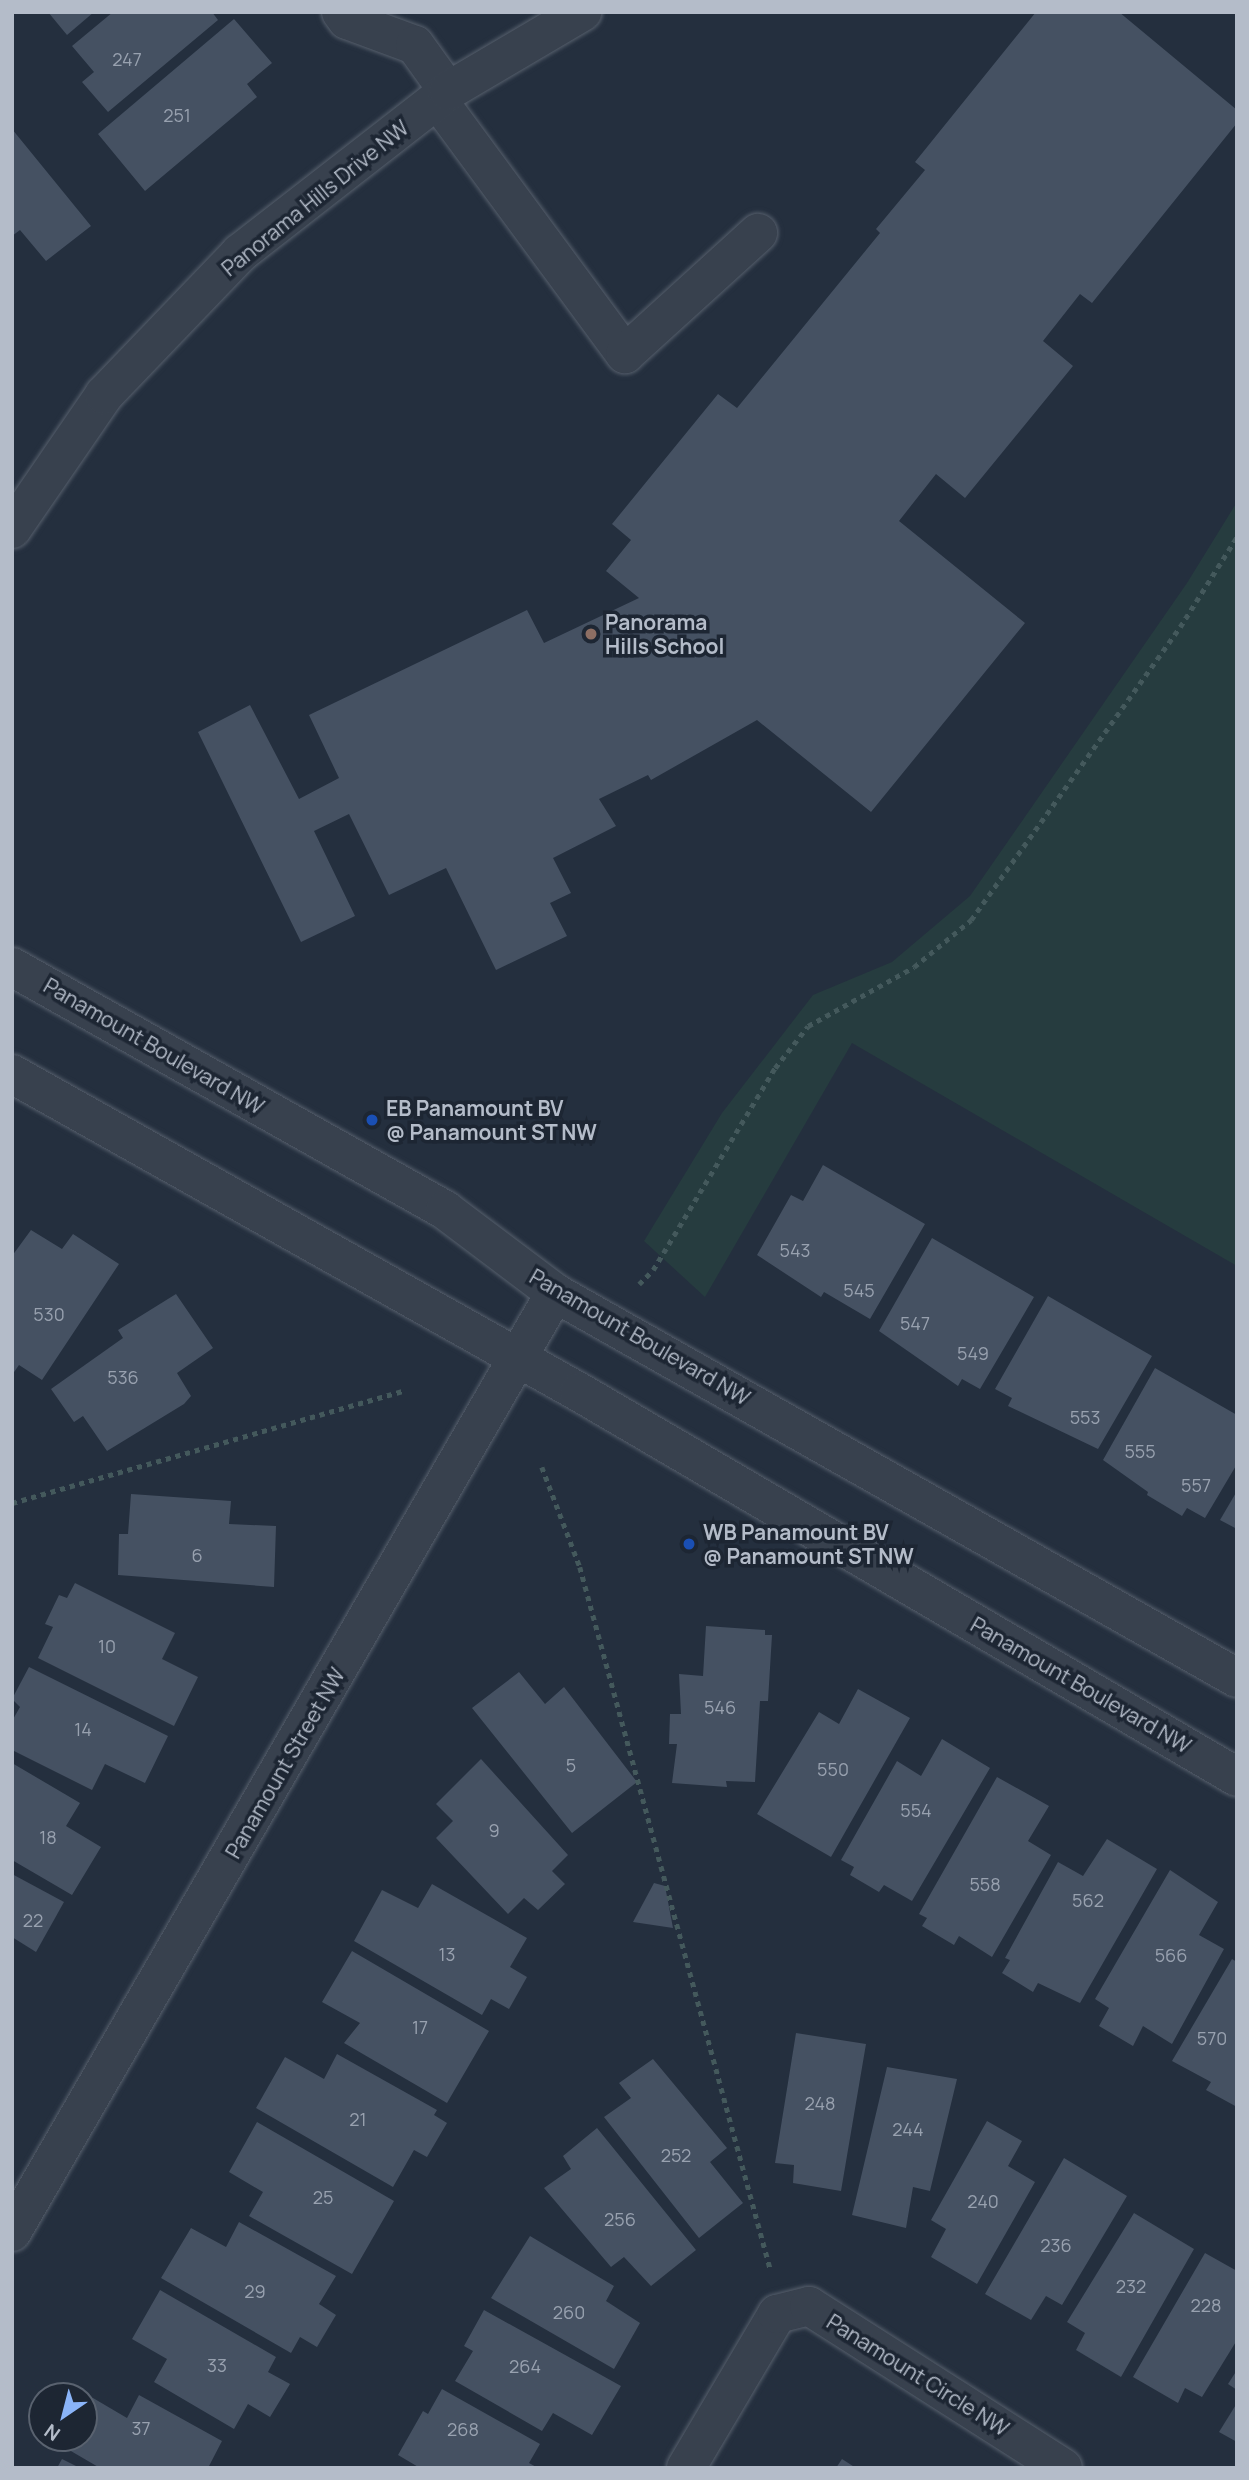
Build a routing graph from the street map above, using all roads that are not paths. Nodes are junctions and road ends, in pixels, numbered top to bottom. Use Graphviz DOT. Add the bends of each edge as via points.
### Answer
graph roads {
  1 [pos="341,12"];
  2 [pos="582,12"];
  3 [pos="415,29"];
  4 [pos="442,95"];
  5 [pos="758,233"];
  6 [pos="12,529"];
  7 [pos="12,967"];
  8 [pos="12,1074"];
  9 [pos="555,1293"];
  10 [pos="518,1359"];
  11 [pos="1237,1678"];
  12 [pos="1237,1777"];
  13 [pos="12,2232"];
  14 [pos="686,2468"];
  15 [pos="1063,2468"];
  1 -- 3 [label="street" via="347,20"];
  2 -- 4 [label="street, Panorama Hills Drive NW"];
  3 -- 4 [label="street"];
  4 -- 5 [label="street" via="625,354"];
  4 -- 6 [label="street, Panorama Hills Drive NW" via="240,253 104,395"];
  7 -- 9 [label="street, Panamount Boulevard NW" via="445,1210"];
  8 -- 10 [label="street, Panamount Boulevard NW"];
  9 -- 10 [label="street, Panamount Street NW"];
  9 -- 11 [label="street, Panamount Boulevard NW"];
  10 -- 12 [label="street, Panamount Boulevard NW"];
  10 -- 13 [label="street, Panamount Street NW"];
  14 -- 15 [label="street, Panamount Circle NW" via="777,2314 809,2306"];
}
